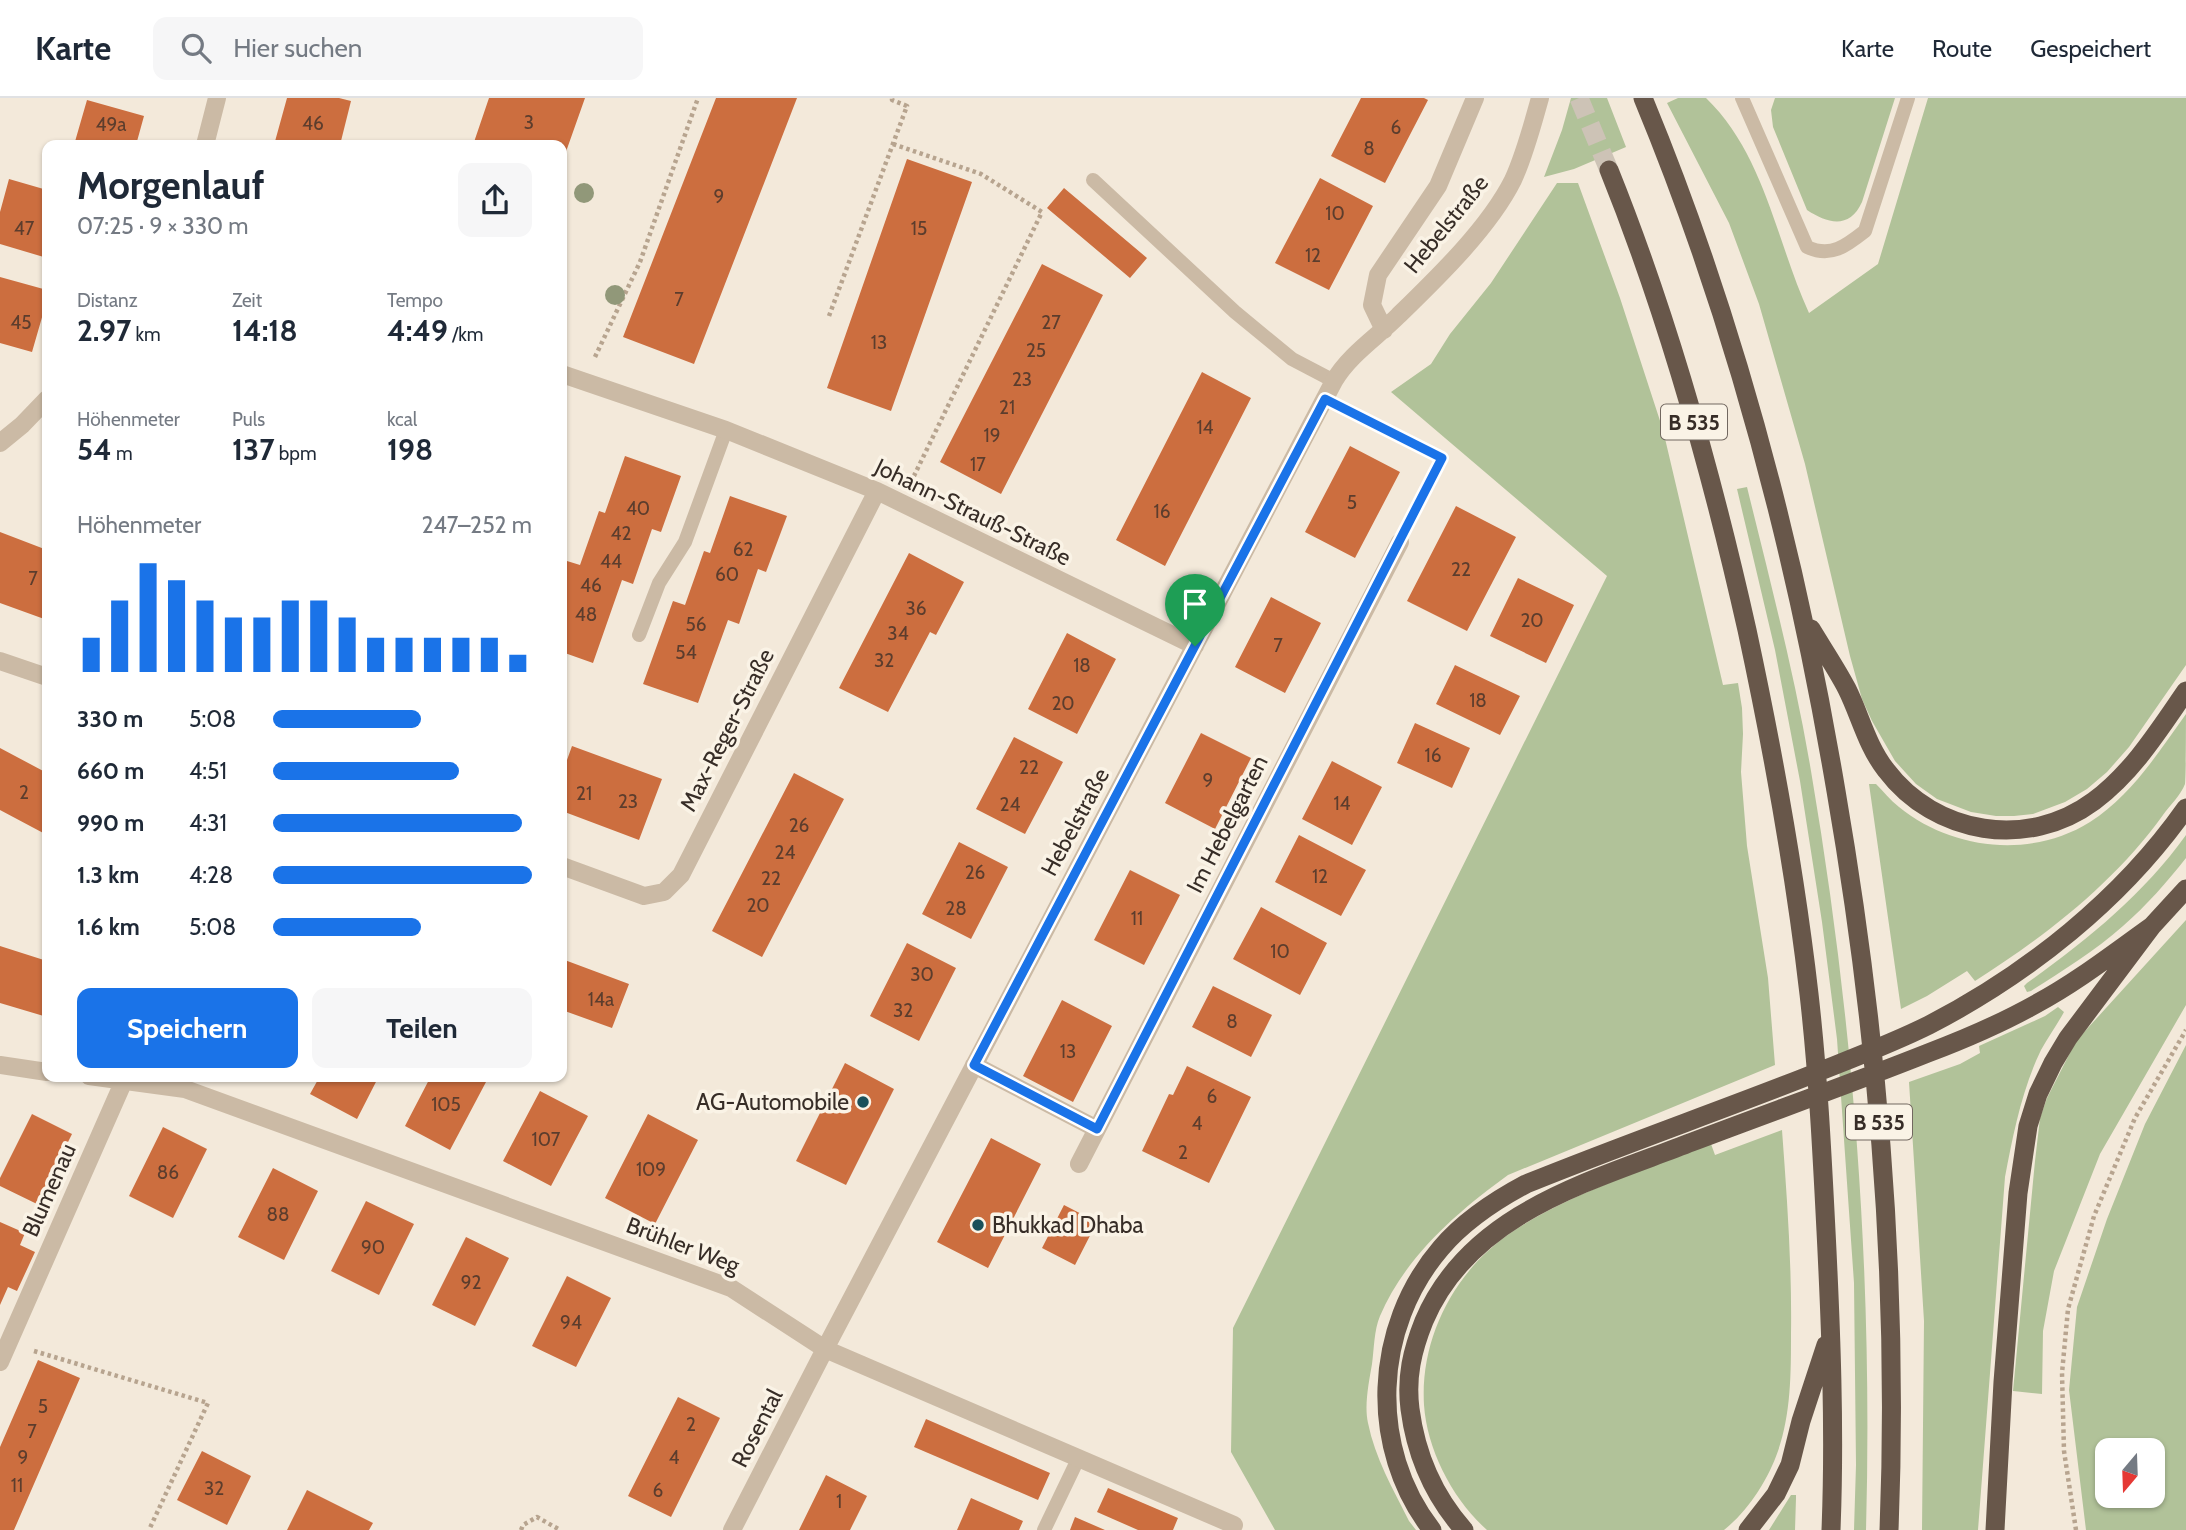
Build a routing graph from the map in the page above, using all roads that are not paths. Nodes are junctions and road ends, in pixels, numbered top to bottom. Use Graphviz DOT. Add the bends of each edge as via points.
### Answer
graph roads {
  1 [pos="217,98"];
  2 [pos="1475,98"];
  3 [pos="1540,98"];
  4 [pos="1643,98"];
  5 [pos="1742,98"];
  6 [pos="1908,98"];
  7 [pos="206,140"];
  8 [pos="1609,170"];
  9 [pos="1093,180"];
  10 [pos="1384,330"];
  11 [pos="567,376"];
  12 [pos="1334,381"];
  13 [pos="42,404"];
  14 [pos="726,430"];
  15 [pos="0,443"];
  16 [pos="877,491"];
  17 [pos="1400,542"];
  18 [pos="1803,615"];
  19 [pos="639,635"];
  20 [pos="1195,646"];
  21 [pos="0,661"];
  22 [pos="42,675"];
  23 [pos="2186,691"];
  24 [pos="2186,808"];
  25 [pos="567,868"];
  26 [pos="2186,889"];
  27 [pos="2152,926"];
  28 [pos="0,1065"];
  29 [pos="974,1065"];
  30 [pos="42,1071"];
  31 [pos="123,1082"];
  32 [pos="147,1082"];
  33 [pos="1097,1129"];
  34 [pos="1079,1164"];
  35 [pos="1831,1330"];
  36 [pos="825,1349"];
  37 [pos="0,1362"];
  38 [pos="1079,1457"];
  39 [pos="1234,1525"];
  40 [pos="732,1530"];
  41 [pos="1044,1530"];
  42 [pos="1432,1530"];
  43 [pos="1464,1530"];
  44 [pos="1748,1530"];
  45 [pos="1831,1530"];
  46 [pos="1889,1530"];
  47 [pos="1995,1530"];
  1 -- 7 [label="street"];
  2 -- 10 [label="street, Hebelstraße" via="1438,186 1378,275 1372,305"];
  3 -- 10 [label="street, Hebelstraße" via="1526,150 1496,208 1449,265"];
  4 -- 18 [label="highway, B 535" via="1668,157 1739,368"];
  5 -- 6 [label="lane" via="1807,247 1818,253 1835,250 1865,231"];
  8 -- 35 [label="highway, B 535" via="1666,326 1703,452 1772,745 1809,994 1822,1137"];
  9 -- 12 [label="lane" via="1254,328 1292,359"];
  10 -- 12 [label="street, Hebelstraße"];
  11 -- 14 [label="street, Johann-Strauß-Straße"];
  12 -- 20 [label="street, Hebelstraße"];
  13 -- 15 [label="street"];
  14 -- 16 [label="street, Johann-Strauß-Straße"];
  14 -- 19 [label="lane" via="685,542 659,583"];
  16 -- 20 [label="street, Johann-Strauß-Straße"];
  16 -- 25 [label="street, Max-Reger-Straße" via="681,874 664,892 644,896"];
  17 -- 33 [label="street, Im Hebelgarten"];
  18 -- 23 [label="highway, B 535" via="1847,690 1870,743 1898,785 1930,811 1980,828 2051,823 2094,802 2130,768"];
  18 -- 46 [label="highway, B 535" via="1849,867 1881,1137 1892,1390"];
  20 -- 29 [label="street, Hebelstraße"];
  21 -- 22 [label="street"];
  24 -- 42 [label="highway" via="2158,846 2081,921 2009,976 1929,1025 1526,1184 1456,1232 1417,1282 1397,1326 1388,1365 1389,1433 1414,1501"];
  26 -- 27 [label="highway, B 535"];
  27 -- 43 [label="highway, B 535" via="2038,1004 1931,1052 1579,1186 1513,1218 1481,1242 1433,1301 1416,1342 1407,1385 1414,1439 1430,1480"];
  27 -- 47 [label="highway, B 535" via="2063,1046 2038,1094 2028,1126 2016,1220"];
  28 -- 30 [label="street"];
  29 -- 33 [label="street"];
  29 -- 36 [label="street, Hebelstraße"];
  31 -- 37 [label="street, Blumenau"];
  32 -- 36 [label="street, Brühler Weg" via="185,1089 731,1288"];
  33 -- 34 [label="street, Im Hebelgarten"];
  35 -- 44 [label="highway, B 535" via="1790,1465 1776,1494"];
  35 -- 45 [label="highway, B 535"];
  36 -- 38 [label="street, Brühler Weg"];
  36 -- 40 [label="street, Rosental"];
  38 -- 39 [label="street, Brühler Weg"];
  38 -- 41 [label="lane"];
}
